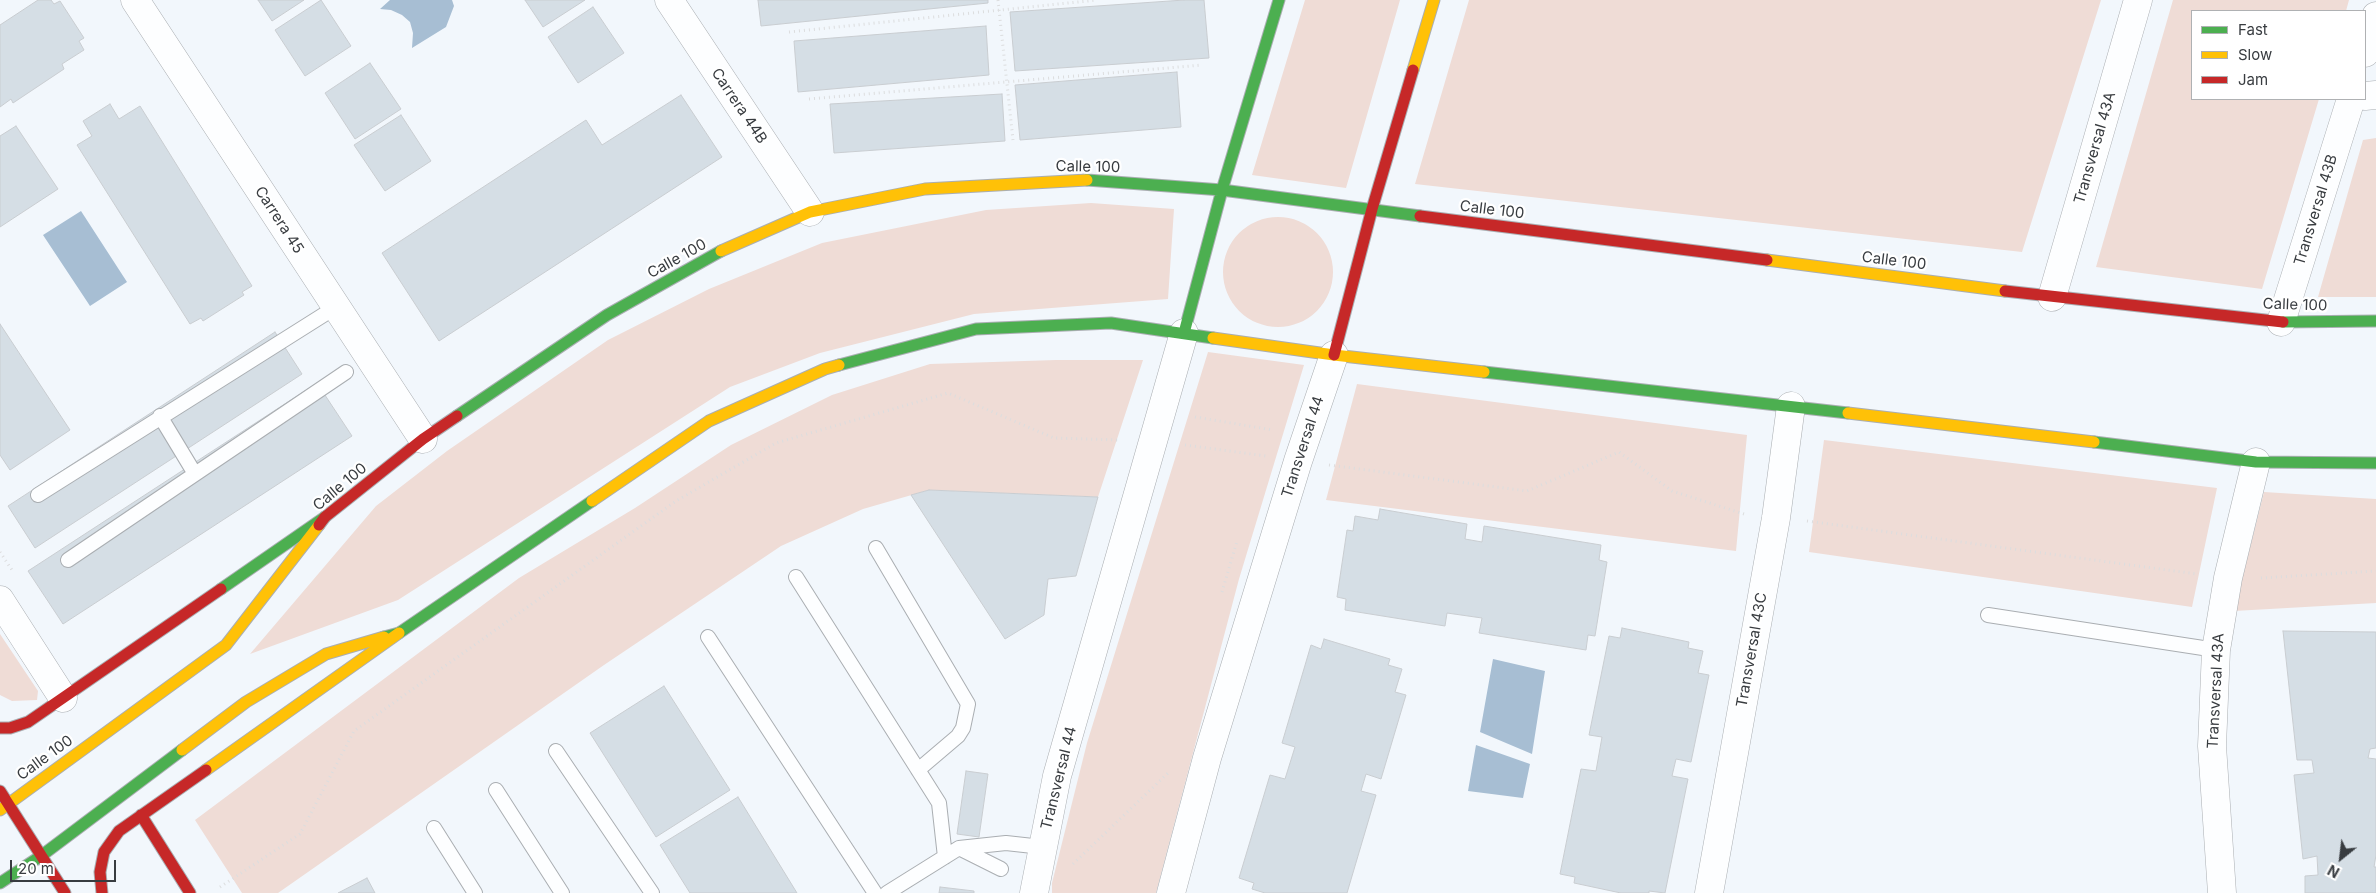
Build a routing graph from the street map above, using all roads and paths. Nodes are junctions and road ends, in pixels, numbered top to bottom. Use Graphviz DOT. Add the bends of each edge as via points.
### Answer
graph roads {
  1 [pos="135,0"];
  2 [pos="669,0"];
  3 [pos="998,0"];
  4 [pos="1097,0"];
  5 [pos="1279,0"];
  6 [pos="1434,0"];
  7 [pos="2138,0"];
  8 [pos="999,10"];
  9 [pos="2376,16"];
  10 [pos="788,32"];
  11 [pos="2366,50"];
  12 [pos="1202,65"];
  13 [pos="1006,82"];
  14 [pos="809,99"];
  15 [pos="2351,100"];
  16 [pos="1013,140"];
  17 [pos="1222,190"];
  18 [pos="1372,209"];
  19 [pos="810,212"];
  20 [pos="2052,296"];
  21 [pos="336,307"];
  22 [pos="2376,321"];
  23 [pos="2281,322"];
  24 [pos="1184,333"];
  25 [pos="1334,355"];
  26 [pos="346,372"];
  27 [pos="1791,406"];
  28 [pos="160,416"];
  29 [pos="1194,423"];
  30 [pos="1190,438"];
  31 [pos="1271,438"];
  32 [pos="423,439"];
  33 [pos="1153,442"];
  34 [pos="1188,445"];
  35 [pos="1268,447"];
  36 [pos="1185,454"];
  37 [pos="1265,456"];
  38 [pos="1298,461"];
  39 [pos="2256,462"];
  40 [pos="2376,464"];
  41 [pos="1262,465"];
  42 [pos="195,474"];
  43 [pos="38,494"];
  44 [pos="1743,514"];
  45 [pos="325,517"];
  46 [pos="1802,520"];
  47 [pos="1238,539"];
  48 [pos="876,548"];
  49 [pos="68,560"];
  50 [pos="2376,571"];
  51 [pos="796,577"];
  52 [pos="2241,578"];
  53 [pos="1221,596"];
  54 [pos="0,600"];
  55 [pos="1988,615"];
  56 [pos="399,634"];
  57 [pos="708,637"];
  58 [pos="2216,650"];
  59 [pos="63,698"];
  60 [pos="0,728"];
  61 [pos="556,750"];
  62 [pos="1175,767"];
  63 [pos="918,770"];
  64 [pos="496,790"];
  65 [pos="0,791"];
  66 [pos="4,807"];
  67 [pos="141,814"];
  68 [pos="434,828"];
  69 [pos="1042,847"];
  70 [pos="959,848"];
  71 [pos="41,856"];
  72 [pos="945,857"];
  73 [pos="1070,860"];
  74 [pos="1001,869"];
  75 [pos="0,883"];
  76 [pos="215,890"];
  77 [pos="65,893"];
  78 [pos="102,893"];
  79 [pos="190,893"];
  80 [pos="476,893"];
  81 [pos="562,893"];
  82 [pos="652,893"];
  83 [pos="875,893"];
  84 [pos="887,893"];
  85 [pos="1034,893"];
  86 [pos="1171,893"];
  87 [pos="1709,893"];
  88 [pos="2222,893"];
  1 -- 21 [label="street, Carrera 45"];
  2 -- 19 [label="street, Carrera 44B"];
  3 -- 8 [label="path"];
  4 -- 8 [label="path"];
  5 -- 17 [label="street, Transversal 44"];
  6 -- 18 [label="street, Transversal 44"];
  7 -- 20 [label="street, Transversal 43A"];
  8 -- 10 [label="path"];
  8 -- 13 [label="path"];
  9 -- 11 [label="street"];
  12 -- 13 [label="path"];
  13 -- 14 [label="path"];
  13 -- 16 [label="path"];
  15 -- 23 [label="street, Transversal 43B"];
  17 -- 18 [label="street, Calle 100"];
  17 -- 19 [label="street, Calle 100" via="1080,179 925,189"];
  17 -- 24 [label="street, Transversal 44"];
  18 -- 20 [label="street, Calle 100"];
  18 -- 25 [label="street, Transversal 44"];
  19 -- 32 [label="street, Calle 100" via="735,243 607,315"];
  20 -- 23 [label="street, Calle 100"];
  21 -- 28 [label="lane"];
  21 -- 32 [label="street, Carrera 45"];
  22 -- 23 [label="street, Calle 100"];
  24 -- 25 [label="street"];
  24 -- 33 [label="street, Transversal 44"];
  24 -- 56 [label="street" via="1111,323 976,329 825,369 709,421"];
  25 -- 27 [label="street"];
  25 -- 38 [label="street, Transversal 44"];
  26 -- 42 [label="lane"];
  27 -- 39 [label="street"];
  27 -- 87 [label="street, Transversal 43C" via="1776,518"];
  28 -- 42 [label="lane"];
  28 -- 43 [label="lane"];
  29 -- 31 [label="path" via="1196,416 1274,430"];
  30 -- 34 [label="path"];
  32 -- 45 [label="street, Calle 100"];
  33 -- 34 [label="path"];
  33 -- 69 [label="street, Transversal 44" via="1057,776"];
  33 -- 76 [label="path" via="1054,438 948,393 776,443 676,501 354,731 300,834"];
  34 -- 36 [label="path"];
  34 -- 37 [label="path"];
  35 -- 37 [label="path"];
  37 -- 38 [label="path"];
  37 -- 41 [label="path"];
  38 -- 44 [label="path" via="1527,491 1619,452 1672,491"];
  38 -- 86 [label="street, Transversal 44" via="1207,758"];
  39 -- 40 [label="street"];
  39 -- 52 [label="street, Transversal 43A"];
  42 -- 49 [label="lane"];
  45 -- 59 [label="street"];
  45 -- 66 [label="street, Calle 100" via="226,645"];
  46 -- 52 [label="path"];
  47 -- 53 [label="path"];
  48 -- 63 [label="lane" via="968,704 958,736"];
  50 -- 52 [label="path"];
  51 -- 63 [label="lane"];
  52 -- 58 [label="street, Transversal 43A"];
  54 -- 59 [label="street"];
  55 -- 58 [label="lane"];
  56 -- 67 [label="street"];
  56 -- 71 [label="street" via="326,654 246,702"];
  57 -- 83 [label="lane"];
  58 -- 88 [label="street, Transversal 43A" via="2212,746"];
  59 -- 60 [label="street" via="28,722"];
  61 -- 82 [label="lane"];
  62 -- 73 [label="path" via="1068,870"];
  63 -- 72 [label="lane" via="939,803"];
  64 -- 81 [label="lane"];
  65 -- 66 [label="street"];
  66 -- 71 [label="street"];
  67 -- 78 [label="street" via="119,831 104,852 100,872"];
  67 -- 79 [label="street"];
  68 -- 80 [label="lane"];
  69 -- 70 [label="lane" via="1006,844"];
  69 -- 85 [label="street, Transversal 44"];
  70 -- 72 [label="lane"];
  70 -- 74 [label="lane"];
  71 -- 75 [label="street"];
  71 -- 77 [label="street"];
  72 -- 84 [label="lane"];
}
